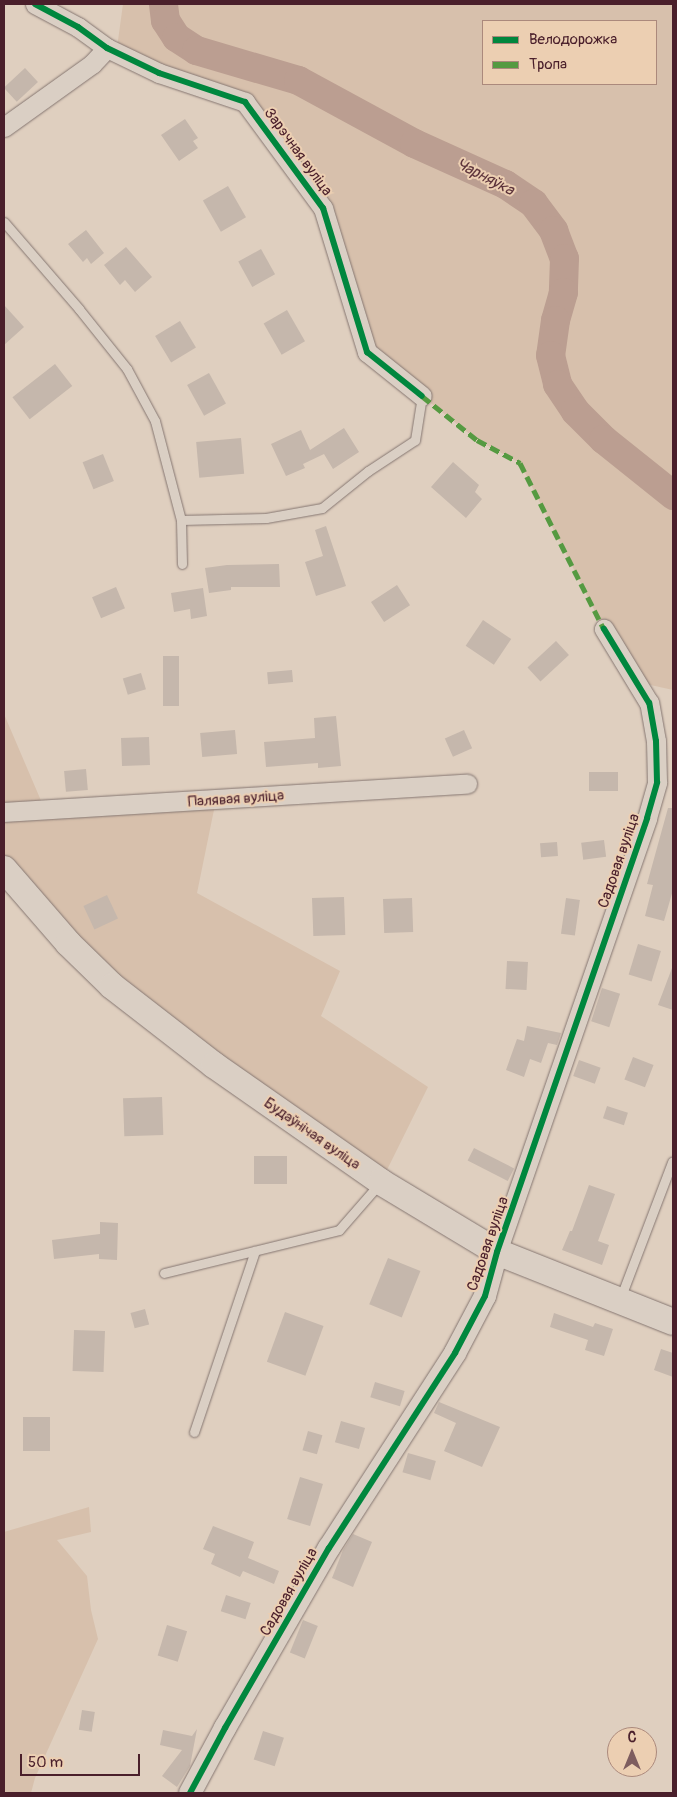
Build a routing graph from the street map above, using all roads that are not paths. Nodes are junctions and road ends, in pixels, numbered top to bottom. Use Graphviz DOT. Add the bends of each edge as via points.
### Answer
graph roads {
  1 [pos="34,4"];
  2 [pos="107,48"];
  3 [pos="4,127"];
  4 [pos="4,222"];
  5 [pos="422,396"];
  6 [pos="181,520"];
  7 [pos="182,564"];
  8 [pos="604,628"];
  9 [pos="467,784"];
  10 [pos="4,812"];
  11 [pos="4,869"];
  12 [pos="672,1162"];
  13 [pos="380,1182"];
  14 [pos="255,1250"];
  15 [pos="498,1252"];
  16 [pos="164,1273"];
  17 [pos="619,1302"];
  18 [pos="673,1322"];
  19 [pos="194,1432"];
  20 [pos="190,1793"];
  1 -- 2 [label="street, Зарэчная вуліца" via="78,27"];
  2 -- 3 [label="street" via="92,64"];
  2 -- 5 [label="street, Зарэчная вуліца" via="159,73 245,102 322,208 367,352"];
  4 -- 6 [label="lane" via="127,369 155,421"];
  5 -- 6 [label="lane" via="415,440 368,471 322,508 266,518"];
  6 -- 7 [label="lane"];
  8 -- 15 [label="street, Садовая вуліца" via="649,703 656,741 657,782"];
  9 -- 10 [label="street, Палявая вуліца"];
  11 -- 13 [label="main road, Будаўнічая вуліца" via="68,943 112,986 214,1065"];
  12 -- 17 [label="lane"];
  13 -- 14 [label="lane" via="339,1230"];
  13 -- 15 [label="main road, Будаўнічая вуліца"];
  14 -- 16 [label="lane"];
  14 -- 19 [label="lane"];
  15 -- 17 [label="main road, Будаўнічая вуліца"];
  15 -- 20 [label="street, Садовая вуліца" via="485,1296 455,1353 330,1548"];
  17 -- 18 [label="main road, Будаўнічая вуліца"];
}
